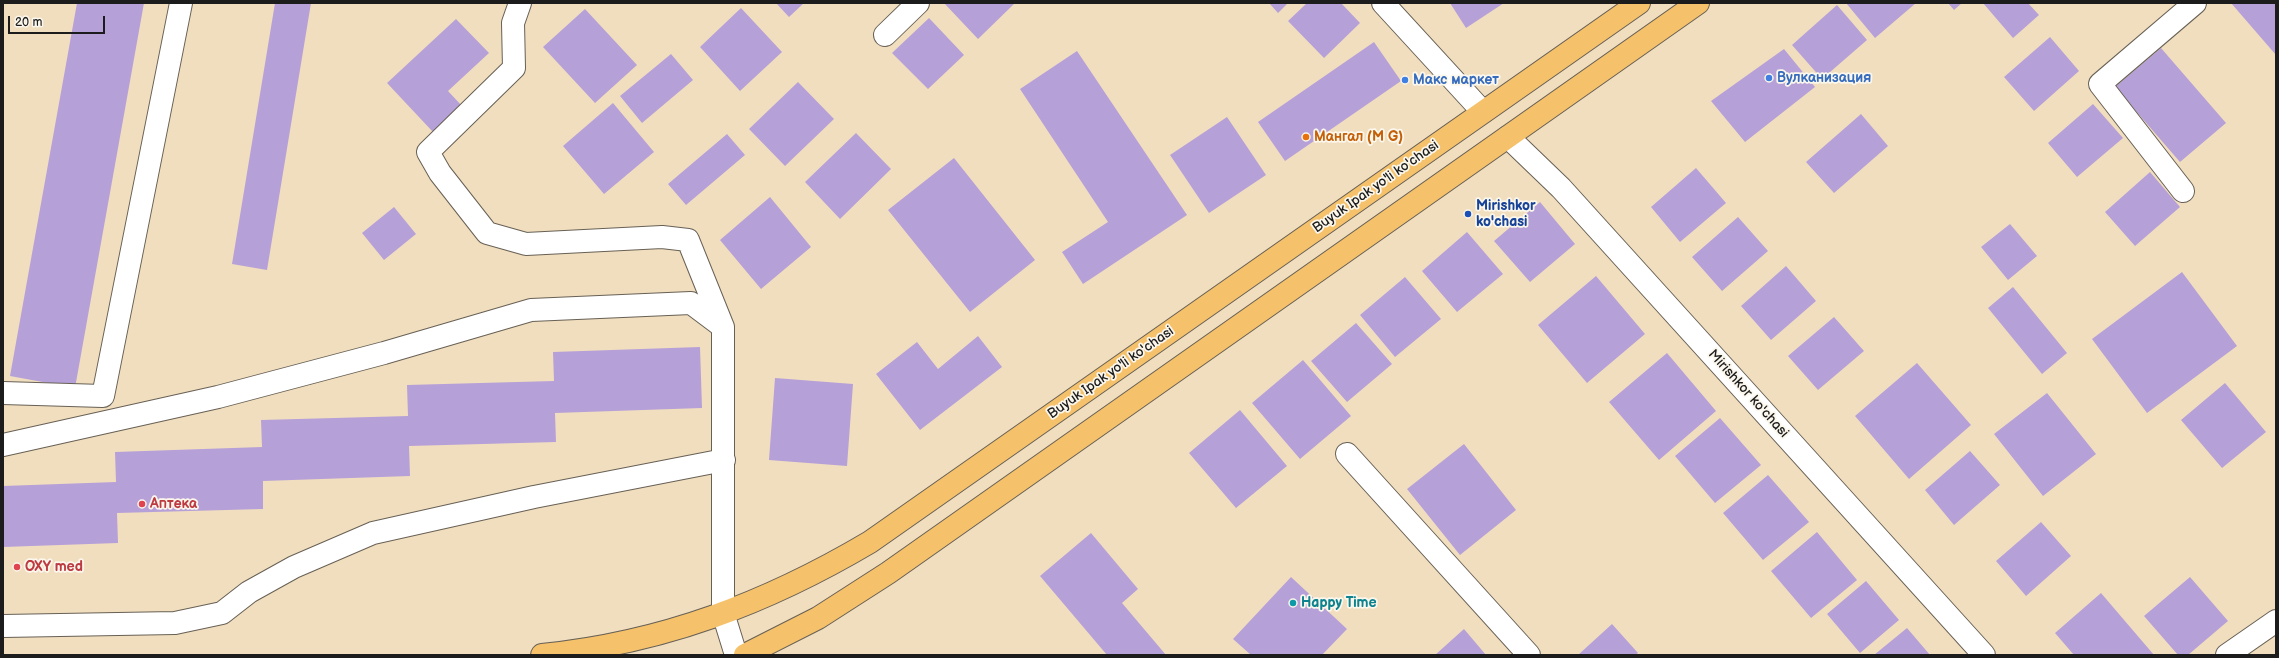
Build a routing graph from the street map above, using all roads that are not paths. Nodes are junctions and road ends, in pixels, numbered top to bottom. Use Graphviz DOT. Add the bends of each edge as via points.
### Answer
graph roads {
  1 [pos="181,3"];
  2 [pos="520,3"];
  3 [pos="918,3"];
  4 [pos="1383,3"];
  5 [pos="1639,3"];
  6 [pos="1698,3"];
  7 [pos="2195,3"];
  8 [pos="885,35"];
  9 [pos="1483,112"];
  10 [pos="1508,137"];
  11 [pos="2183,191"];
  12 [pos="723,327"];
  13 [pos="3,392"];
  14 [pos="3,445"];
  15 [pos="1347,454"];
  16 [pos="724,460"];
  17 [pos="723,613"];
  18 [pos="2276,621"];
  19 [pos="3,626"];
  20 [pos="542,655"];
  21 [pos="736,655"];
  22 [pos="745,655"];
  23 [pos="1529,655"];
  24 [pos="1984,655"];
  25 [pos="2227,655"];
  1 -- 13 [label="street" via="102,396"];
  2 -- 12 [label="street" via="513,24 514,68 428,152 440,173 487,233 526,244 662,237 688,240"];
  3 -- 8 [label="street"];
  4 -- 9 [label="street"];
  5 -- 9 [label="main road, Buyuk Ipak yo'li ko'chasi"];
  6 -- 10 [label="main road"];
  7 -- 11 [label="street" via="2100,84"];
  9 -- 10 [label="main road"];
  9 -- 17 [label="main road, Buyuk Ipak yo'li ko'chasi" via="870,542 798,583"];
  10 -- 22 [label="main road" via="888,574 818,618"];
  10 -- 24 [label="street, Mirishkor ko'chasi" via="1561,188"];
  12 -- 14 [label="street" via="691,303 531,310 384,353 218,397"];
  12 -- 16 [label="street"];
  15 -- 23 [label="street"];
  16 -- 17 [label="street"];
  16 -- 19 [label="street" via="534,497 373,533 294,566 249,592 222,613 175,623"];
  17 -- 20 [label="main road, Buyuk Ipak yo'li ko'chasi" via="627,642"];
  17 -- 21 [label="street"];
  18 -- 25 [label="street"];
}
